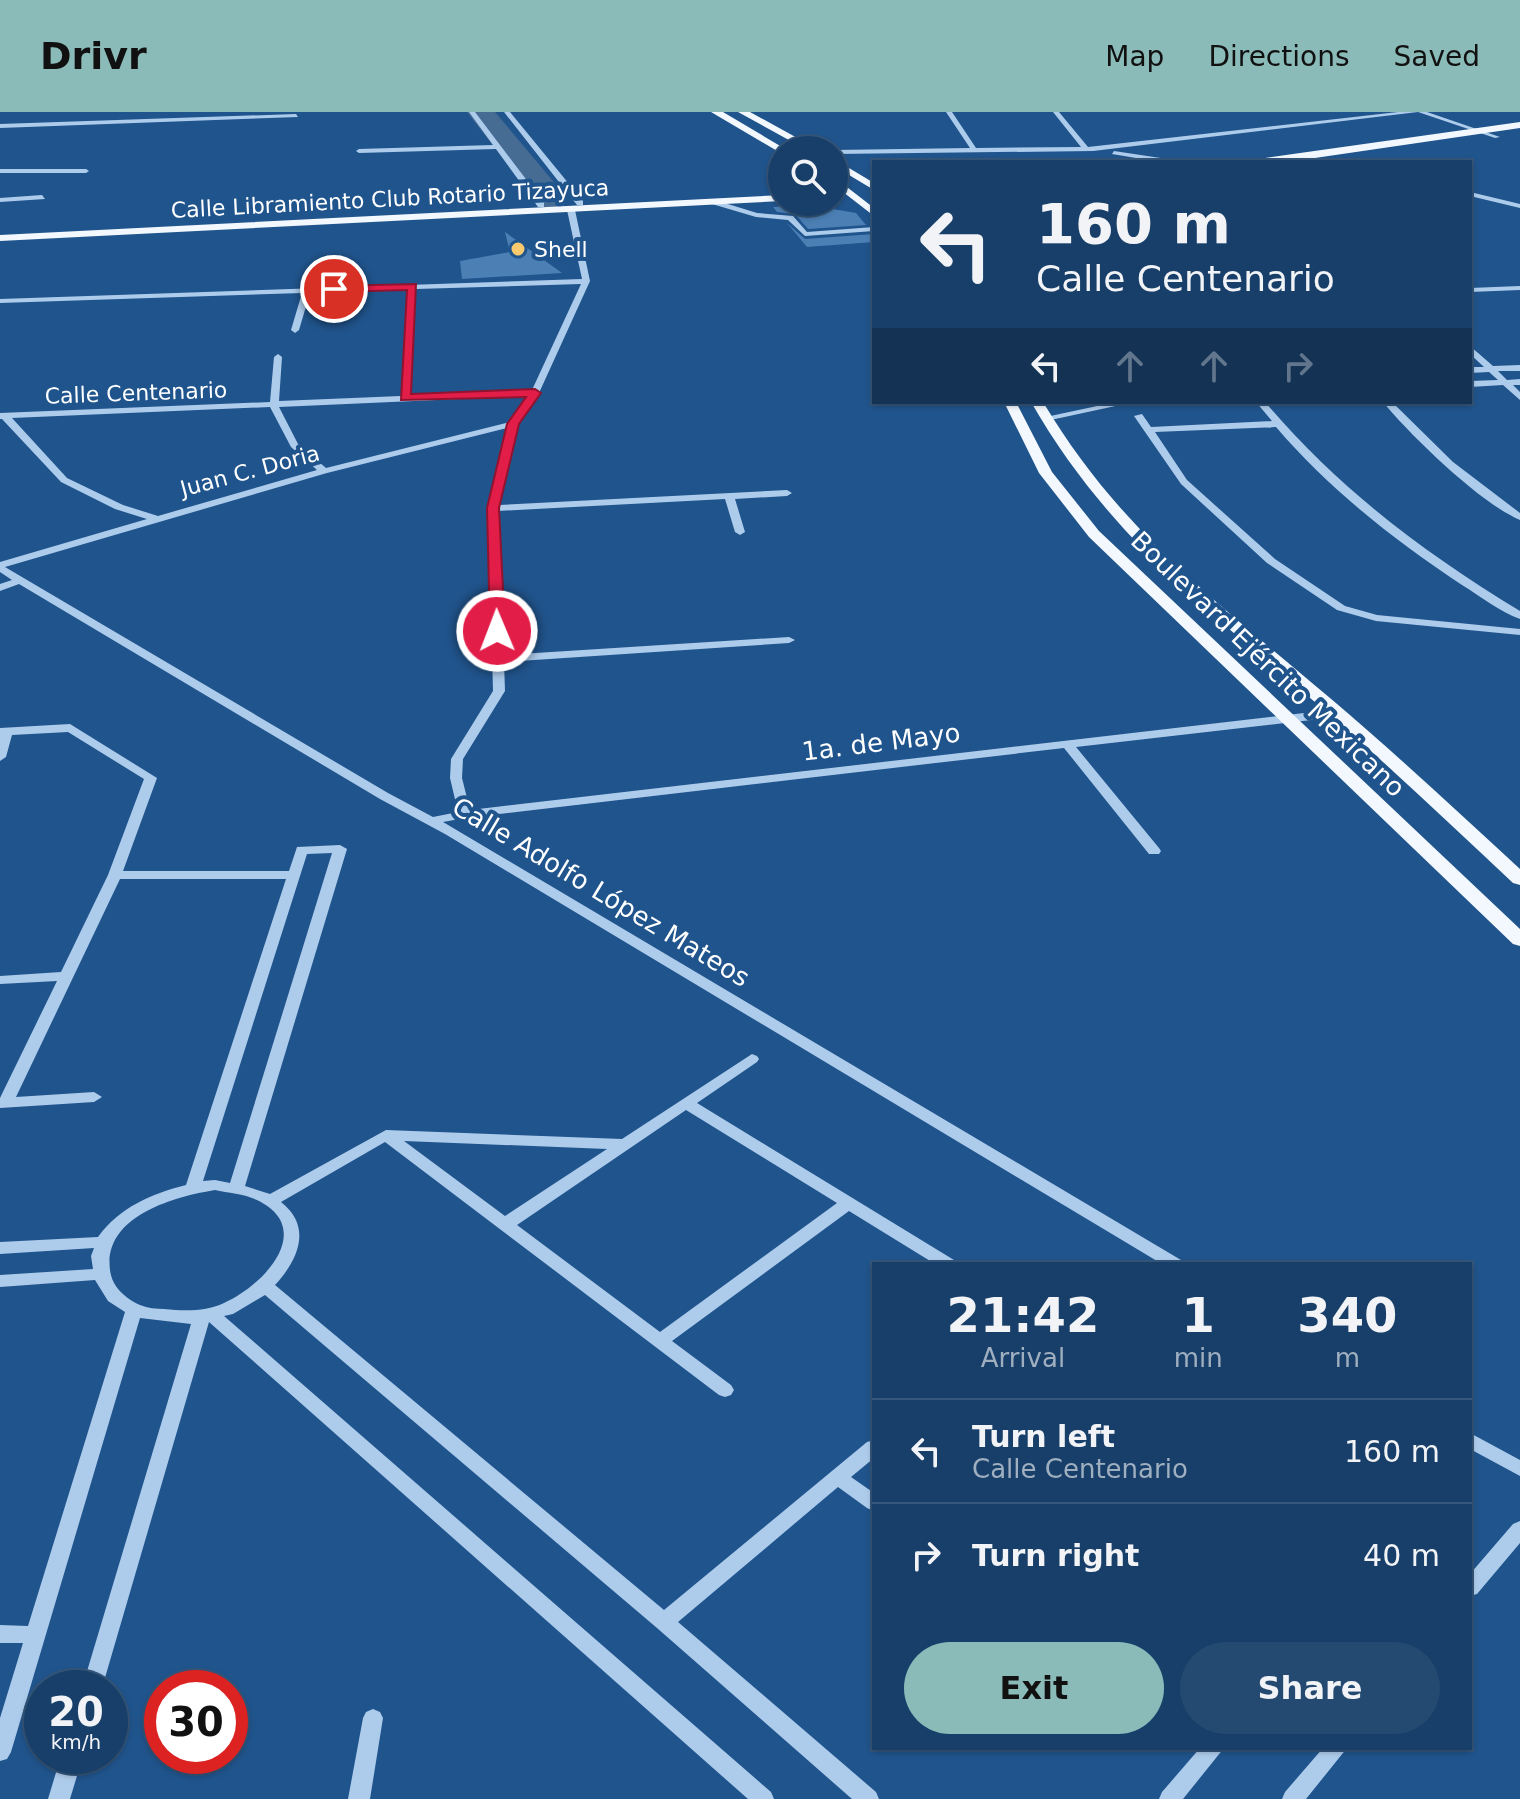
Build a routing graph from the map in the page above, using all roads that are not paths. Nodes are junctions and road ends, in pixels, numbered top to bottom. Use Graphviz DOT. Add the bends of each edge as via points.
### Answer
graph roads {
  1 [pos="192,112"];
  2 [pos="472,112"];
  3 [pos="507,112"];
  4 [pos="716,112"];
  5 [pos="743,112"];
  6 [pos="949,112"];
  7 [pos="1056,112"];
  8 [pos="1418,112"];
  9 [pos="296,116"];
  10 [pos="186,120"];
  11 [pos="1520,125"];
  12 [pos="0,126"];
  13 [pos="1483,132"];
  14 [pos="1520,132"];
  15 [pos="788,136"];
  16 [pos="1497,137"];
  17 [pos="768,142"];
  18 [pos="499,147"];
  19 [pos="973,148"];
  20 [pos="1090,149"];
  21 [pos="359,151"];
  22 [pos="848,152"];
  23 [pos="1161,160"];
  24 [pos="1264,160"];
  25 [pos="1338,160"];
  26 [pos="0,171"];
  27 [pos="86,171"];
  28 [pos="848,171"];
  29 [pos="872,187"];
  30 [pos="872,188"];
  31 [pos="848,190"];
  32 [pos="1472,194"];
  33 [pos="848,195"];
  34 [pos="768,196"];
  35 [pos="768,196"];
  36 [pos="1520,196"];
  37 [pos="42,197"];
  38 [pos="1483,197"];
  39 [pos="0,200"];
  40 [pos="715,202"];
  41 [pos="541,205"];
  42 [pos="1520,206"];
  43 [pos="576,207"];
  44 [pos="872,212"];
  45 [pos="872,229"];
  46 [pos="0,232"];
  47 [pos="0,238"];
  48 [pos="586,281"];
  49 [pos="412,287"];
  50 [pos="1520,288"];
  51 [pos="307,290"];
  52 [pos="1472,290"];
  53 [pos="0,301"];
  54 [pos="295,330"];
  55 [pos="1472,351"];
  56 [pos="278,357"];
  57 [pos="1520,368"];
  58 [pos="1491,369"];
  59 [pos="1472,370"];
  60 [pos="1520,382"];
  61 [pos="1506,383"];
  62 [pos="1472,384"];
  63 [pos="535,393"];
  64 [pos="1520,397"];
  65 [pos="405,398"];
  66 [pos="1011,404"];
  67 [pos="1038,404"];
  68 [pos="1119,404"];
  69 [pos="1262,404"];
  70 [pos="1389,404"];
  71 [pos="274,406"];
  72 [pos="2,416"];
  73 [pos="1139,416"];
  74 [pos="1046,418"];
  75 [pos="513,424"];
  76 [pos="1277,424"];
  77 [pos="1148,430"];
  78 [pos="324,471"];
  79 [pos="787,493"];
  80 [pos="729,496"];
  81 [pos="493,508"];
  82 [pos="1520,517"];
  83 [pos="154,518"];
  84 [pos="740,532"];
  85 [pos="0,566"];
  86 [pos="20,580"];
  87 [pos="0,588"];
  88 [pos="1520,616"];
  89 [pos="1520,632"];
  90 [pos="789,640"];
  91 [pos="498,659"];
  92 [pos="1338,713"];
  93 [pos="1288,721"];
  94 [pos="3,732"];
  95 [pos="1068,745"];
  96 [pos="0,757"];
  97 [pos="465,814"];
  98 [pos="431,821"];
  99 [pos="1154,851"];
  100 [pos="115,875"];
  101 [pos="294,875"];
  102 [pos="1520,879"];
  103 [pos="1520,940"];
  104 [pos="66,976"];
  105 [pos="0,980"];
  106 [pos="752,1059"];
  107 [pos="94,1097"];
  108 [pos="3,1103"];
  109 [pos="686,1103"];
  110 [pos="386,1135"];
  111 [pos="625,1144"];
  112 [pos="193,1187"];
  113 [pos="237,1187"];
  114 [pos="272,1200"];
  115 [pos="849,1203"];
  116 [pos="506,1224"];
  117 [pos="106,1242"];
  118 [pos="0,1248"];
  119 [pos="945,1262"];
  120 [pos="1172,1262"];
  121 [pos="101,1274"];
  122 [pos="0,1281"];
  123 [pos="266,1287"];
  124 [pos="134,1310"];
  125 [pos="206,1315"];
  126 [pos="660,1341"];
  127 [pos="725,1390"];
  128 [pos="1472,1444"];
  129 [pos="872,1449"];
  130 [pos="1520,1469"];
  131 [pos="838,1477"];
  132 [pos="872,1502"];
  133 [pos="1520,1529"];
  134 [pos="1472,1585"];
  135 [pos="664,1622"];
  136 [pos="0,1634"];
  137 [pos="36,1635"];
  138 [pos="98,1670"];
  139 [pos="373,1718"];
  140 [pos="1211,1750"];
  141 [pos="1334,1750"];
  142 [pos="0,1752"];
  143 [pos="67,1774"];
  144 [pos="59,1799"];
  145 [pos="359,1799"];
  146 [pos="763,1799"];
  147 [pos="868,1799"];
  148 [pos="1170,1799"];
  149 [pos="1293,1799"];
  1 -- 10 [label="street"];
  2 -- 18 [label="street"];
  3 -- 43 [label="street"];
  4 -- 17 [label="main road"];
  5 -- 15 [label="main road"];
  6 -- 19 [label="street"];
  7 -- 20 [label="street"];
  8 -- 13 [label="street"];
  8 -- 20 [label="street"];
  9 -- 10 [label="street"];
  10 -- 12 [label="street"];
  11 -- 13 [label="main road"];
  13 -- 16 [label="street"];
  13 -- 24 [label="main road"];
  14 -- 16 [label="main road"];
  16 -- 25 [label="main road"];
  18 -- 21 [label="street"];
  18 -- 41 [label="street"];
  19 -- 20 [label="street"];
  19 -- 22 [label="street"];
  20 -- 23 [label="street"];
  26 -- 27 [label="street"];
  28 -- 29 [label="main road"];
  30 -- 31 [label="main road"];
  32 -- 38 [label="street"];
  33 -- 44 [label="main road"];
  34 -- 43 [label="main road, Calle Libramiento Club Rotario Tizayuca"];
  35 -- 40 [label="main road, Calle Libramiento Club Rotario Tizayuca"];
  36 -- 38 [label="street"];
  37 -- 39 [label="street"];
  38 -- 42 [label="street"];
  40 -- 43 [label="main road, Calle Libramiento Club Rotario Tizayuca"];
  40 -- 45 [label="street" via="756,215 790,218 805,234"];
  41 -- 43 [label="main road, Calle Libramiento Club Rotario Tizayuca"];
  41 -- 46 [label="main road, Calle Libramiento Club Rotario Tizayuca"];
  43 -- 47 [label="main road, Calle Libramiento Club Rotario Tizayuca"];
  43 -- 48 [label="street"];
  48 -- 49 [label="street"];
  48 -- 63 [label="street"];
  49 -- 51 [label="street"];
  49 -- 65 [label="street"];
  50 -- 52 [label="street"];
  51 -- 53 [label="street"];
  51 -- 54 [label="street"];
  55 -- 58 [label="street"];
  56 -- 71 [label="street"];
  57 -- 58 [label="street"];
  58 -- 59 [label="street"];
  58 -- 61 [label="street"];
  60 -- 61 [label="street"];
  61 -- 62 [label="street"];
  61 -- 64 [label="street"];
  63 -- 65 [label="street, Calle Centenario"];
  63 -- 75 [label="street"];
  65 -- 71 [label="street, Calle Centenario"];
  66 -- 93 [label="main road, Boulevard Ejército Mexicano" via="1046,473 1094,534"];
  67 -- 74 [label="main road, Boulevard Ejército Mexicano"];
  68 -- 74 [label="street"];
  69 -- 76 [label="street"];
  70 -- 82 [label="street" via="1485,495"];
  71 -- 72 [label="street, Calle Centenario"];
  71 -- 78 [label="street" via="294,445"];
  72 -- 83 [label="street" via="64,480"];
  73 -- 77 [label="street"];
  74 -- 92 [label="main road, Boulevard Ejército Mexicano" via="1089,485 1170,570"];
  75 -- 78 [label="street, Juan C. Doria"];
  75 -- 81 [label="street"];
  76 -- 77 [label="street"];
  76 -- 88 [label="street" via="1375,519"];
  77 -- 89 [label="street" via="1184,482 1271,561 1341,608 1376,618"];
  78 -- 83 [label="street, Juan C. Doria"];
  79 -- 80 [label="street"];
  80 -- 81 [label="street"];
  80 -- 84 [label="street"];
  81 -- 91 [label="street"];
  83 -- 85 [label="street, Juan C. Doria"];
  85 -- 86 [label="street, Calle Adolfo López Mateos"];
  86 -- 87 [label="street"];
  86 -- 98 [label="street, Calle Adolfo López Mateos"];
  90 -- 91 [label="street"];
  91 -- 97 [label="street" via="499,691 457,759"];
  92 -- 93 [label="street, 1a. de Mayo"];
  92 -- 102 [label="main road, Boulevard Ejército Mexicano"];
  93 -- 95 [label="street, 1a. de Mayo"];
  93 -- 103 [label="main road, Boulevard Ejército Mexicano"];
  94 -- 96 [label="street"];
  94 -- 100 [label="street" via="70,728 151,778"];
  95 -- 97 [label="street, 1a. de Mayo"];
  95 -- 99 [label="street"];
  97 -- 98 [label="street, 1a. de Mayo"];
  98 -- 120 [label="street, Calle Adolfo López Mateos"];
  100 -- 101 [label="street"];
  100 -- 104 [label="street"];
  101 -- 112 [label="street"];
  101 -- 113 [label="street" via="302,850 340,849"];
  104 -- 105 [label="street"];
  104 -- 108 [label="street"];
  106 -- 109 [label="street"];
  107 -- 108 [label="street"];
  109 -- 111 [label="street"];
  109 -- 115 [label="street"];
  110 -- 111 [label="street"];
  110 -- 114 [label="street"];
  110 -- 116 [label="street"];
  111 -- 116 [label="street"];
  112 -- 113 [label="street"];
  112 -- 117 [label="street" via="150,1201 116,1226"];
  113 -- 114 [label="street"];
  114 -- 123 [label="street" via="291,1225 293,1240 280,1272"];
  115 -- 119 [label="street"];
  115 -- 126 [label="street"];
  116 -- 126 [label="street"];
  117 -- 118 [label="street"];
  117 -- 121 [label="street"];
  121 -- 122 [label="street"];
  121 -- 124 [label="street" via="107,1288"];
  123 -- 125 [label="street"];
  123 -- 135 [label="street"];
  124 -- 125 [label="street" via="166,1317"];
  124 -- 137 [label="street"];
  125 -- 138 [label="street"];
  125 -- 146 [label="street"];
  126 -- 127 [label="street"];
  128 -- 130 [label="street"];
  129 -- 131 [label="street"];
  131 -- 132 [label="street"];
  131 -- 135 [label="street"];
  133 -- 134 [label="street"];
  135 -- 147 [label="street"];
  136 -- 137 [label="street"];
  137 -- 142 [label="street"];
  139 -- 145 [label="street"];
  140 -- 148 [label="street"];
  141 -- 149 [label="street"];
  143 -- 144 [label="street"];
}
